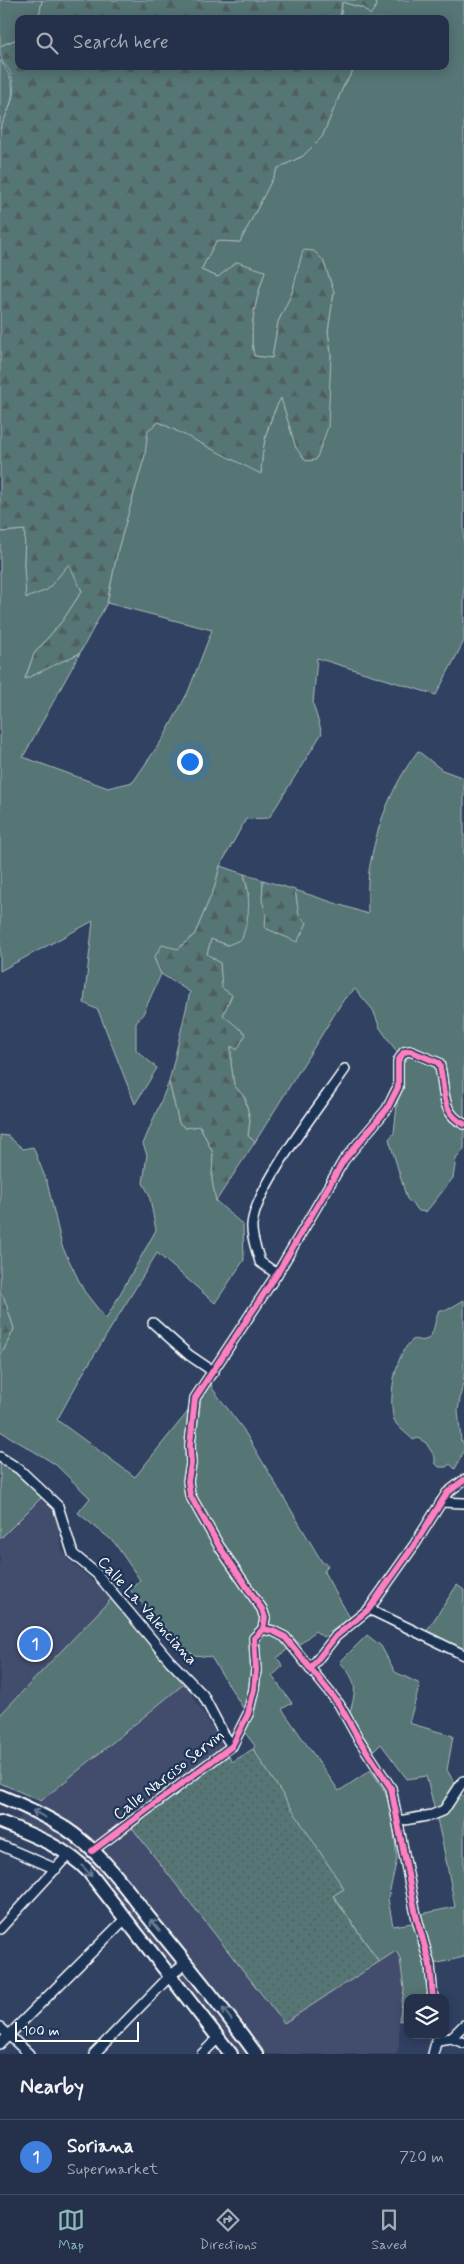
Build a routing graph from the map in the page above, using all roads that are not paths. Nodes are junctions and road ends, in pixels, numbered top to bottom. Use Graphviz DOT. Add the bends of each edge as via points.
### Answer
graph roads {
  1 [pos="346,1069"];
  2 [pos="464,1124"];
  3 [pos="277,1274"];
  4 [pos="153,1323"];
  5 [pos="214,1372"];
  6 [pos="0,1457"];
  7 [pos="464,1480"];
  8 [pos="442,1502"];
  9 [pos="464,1503"];
  10 [pos="369,1609"];
  11 [pos="263,1629"];
  12 [pos="464,1655"];
  13 [pos="310,1669"];
  14 [pos="232,1746"];
  15 [pos="463,1781"];
  16 [pos="0,1796"];
  17 [pos="399,1821"];
  18 [pos="0,1822"];
  19 [pos="0,1845"];
  20 [pos="92,1851"];
  21 [pos="69,1854"];
  22 [pos="56,1869"];
  23 [pos="125,1920"];
  24 [pos="0,1929"];
  25 [pos="186,1963"];
  26 [pos="167,1979"];
  27 [pos="433,1994"];
  28 [pos="464,2025"];
  29 [pos="0,2027"];
  30 [pos="8,2036"];
  31 [pos="219,2037"];
  32 [pos="451,2038"];
  33 [pos="438,2039"];
  34 [pos="464,2043"];
  35 [pos="0,2044"];
  36 [pos="28,2054"];
  37 [pos="94,2054"];
  38 [pos="202,2054"];
  39 [pos="231,2054"];
  40 [pos="256,2054"];
  41 [pos="433,2054"];
  1 -- 3 [label="street" via="291,1148 255,1208 252,1227 260,1262"];
  2 -- 3 [label="street" via="447,1111 439,1063 410,1051 404,1052 398,1061 398,1086 387,1109 344,1160"];
  3 -- 5 [label="street"];
  4 -- 5 [label="street"];
  5 -- 11 [label="street" via="195,1398 188,1481 190,1495 219,1546 262,1609 265,1618"];
  6 -- 14 [label="street, Calle La Valenciana" via="19,1469 58,1506 73,1554 96,1574 203,1695"];
  7 -- 8 [label="street"];
  8 -- 9 [label="street"];
  8 -- 10 [label="street"];
  10 -- 12 [label="street"];
  10 -- 13 [label="street" via="336,1636"];
  11 -- 13 [label="street" via="284,1637"];
  11 -- 14 [label="street, Calle Narciso Servin" via="254,1638 256,1670 248,1714"];
  13 -- 17 [label="street" via="339,1704 391,1788"];
  14 -- 20 [label="street, Calle Narciso Servin"];
  15 -- 17 [label="street" via="444,1810"];
  20 -- 16 [label="main road, one-way" via="66,1829"];
  17 -- 27 [label="street" via="416,1915 430,1964"];
  18 -- 21 [label="main road"];
  19 -- 22 [label="street"];
  25 -- 20 [label="main road, one-way"];
  21 -- 22 [label="street"];
  21 -- 23 [label="main road, one-way" via="107,1893"];
  22 -- 24 [label="street"];
  23 -- 26 [label="main road"];
  23 -- 30 [label="street"];
  25 -- 26 [label="street"];
  40 -- 25 [label="main road, one-way"];
  26 -- 31 [label="main road"];
  26 -- 37 [label="street"];
  28 -- 32 [label="street"];
  29 -- 30 [label="street"];
  30 -- 35 [label="street"];
  30 -- 36 [label="street"];
  31 -- 38 [label="street"];
  31 -- 39 [label="main road"];
  32 -- 34 [label="street"];
  33 -- 41 [label="street"];
}
